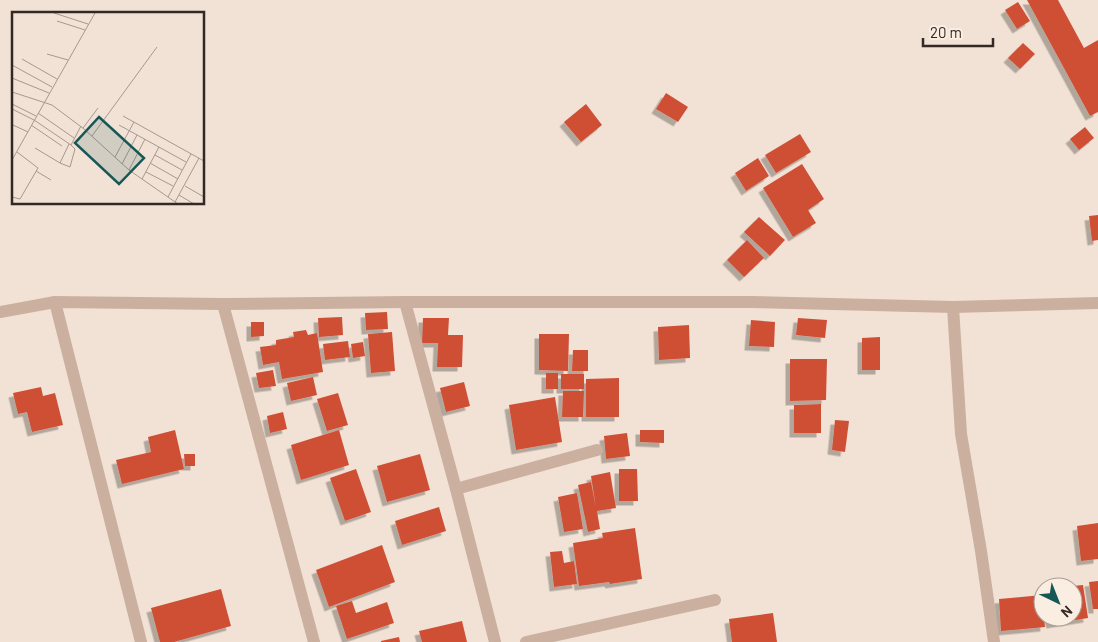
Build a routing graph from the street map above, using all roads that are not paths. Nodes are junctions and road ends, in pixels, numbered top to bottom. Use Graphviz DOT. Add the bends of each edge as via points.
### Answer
graph roads {
  1 [pos="55,302"];
  2 [pos="405,302"];
  3 [pos="1098,303"];
  4 [pos="223,304"];
  5 [pos="953,307"];
  6 [pos="0,312"];
  7 [pos="596,450"];
  8 [pos="456,489"];
  9 [pos="715,600"];
  10 [pos="141,642"];
  11 [pos="314,642"];
  12 [pos="495,642"];
  13 [pos="526,642"];
  14 [pos="994,642"];
  1 -- 4 [label="street"];
  1 -- 6 [label="street"];
  1 -- 10 [label="street"];
  2 -- 4 [label="street"];
  2 -- 5 [label="street" via="752,302"];
  2 -- 8 [label="street"];
  3 -- 5 [label="street"];
  4 -- 11 [label="street"];
  5 -- 14 [label="street" via="961,434"];
  7 -- 8 [label="street"];
  8 -- 12 [label="street"];
  9 -- 13 [label="street"];
}
